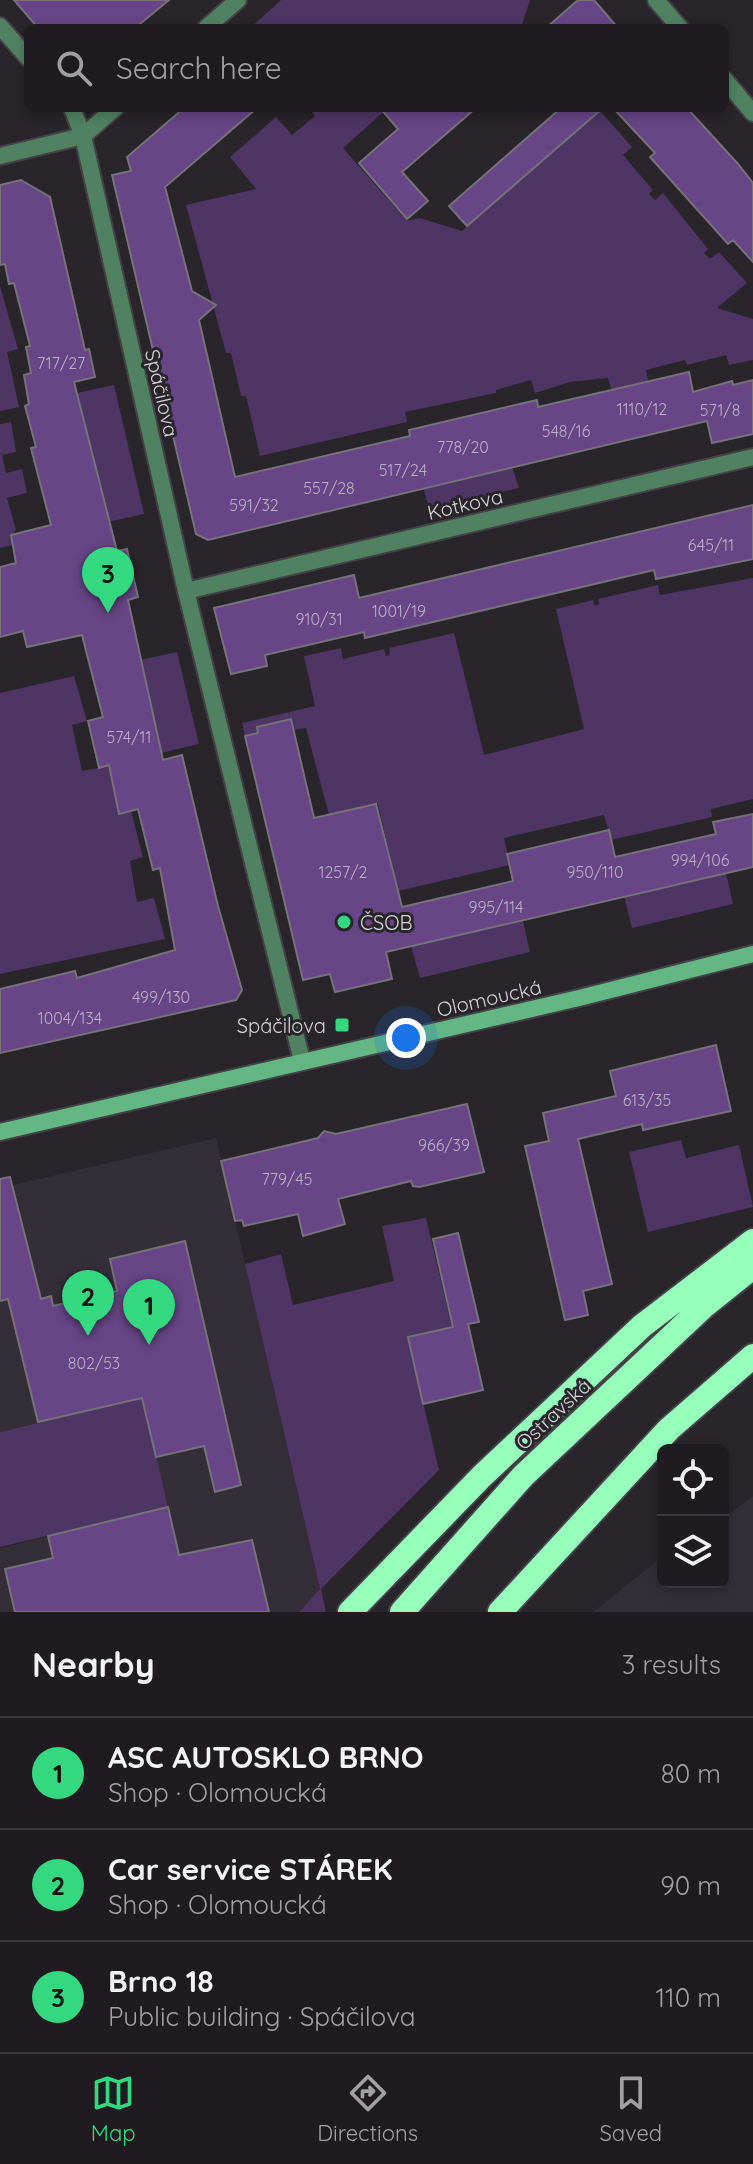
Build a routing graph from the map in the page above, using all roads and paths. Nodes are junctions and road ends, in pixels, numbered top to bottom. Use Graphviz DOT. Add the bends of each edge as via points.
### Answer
graph roads {
  1 [pos="238,0"];
  2 [pos="656,0"];
  3 [pos="211,24"];
  4 [pos="677,24"];
  5 [pos="0,26"];
  6 [pos="24,53"];
  7 [pos="729,85"];
  8 [pos="74,112"];
  9 [pos="110,112"];
  10 [pos="753,113"];
  11 [pos="83,136"];
  12 [pos="0,156"];
  13 [pos="753,457"];
  14 [pos="186,591"];
  15 [pos="753,954"];
  16 [pos="302,1061"];
  17 [pos="0,1132"];
  18 [pos="753,1241"];
  19 [pos="753,1267"];
  20 [pos="753,1356"];
  21 [pos="350,1612"];
  22 [pos="402,1612"];
  23 [pos="500,1612"];
  1 -- 3 [label="street"];
  2 -- 4 [label="street"];
  5 -- 6 [label="street"];
  7 -- 10 [label="street"];
  8 -- 11 [label="street, Spáčilova"];
  9 -- 11 [label="street"];
  11 -- 12 [label="street"];
  11 -- 14 [label="street, Spáčilova"];
  13 -- 14 [label="street, Kotkova"];
  14 -- 16 [label="street, Spáčilova"];
  15 -- 16 [label="main road, Olomoucká"];
  16 -- 17 [label="main road, Olomoucká"];
  18 -- 21 [label="highway" via="642,1326 482,1476"];
  19 -- 22 [label="highway, Ostravská" via="703,1307 523,1476"];
  20 -- 23 [label="highway" via="669,1429"];
}
